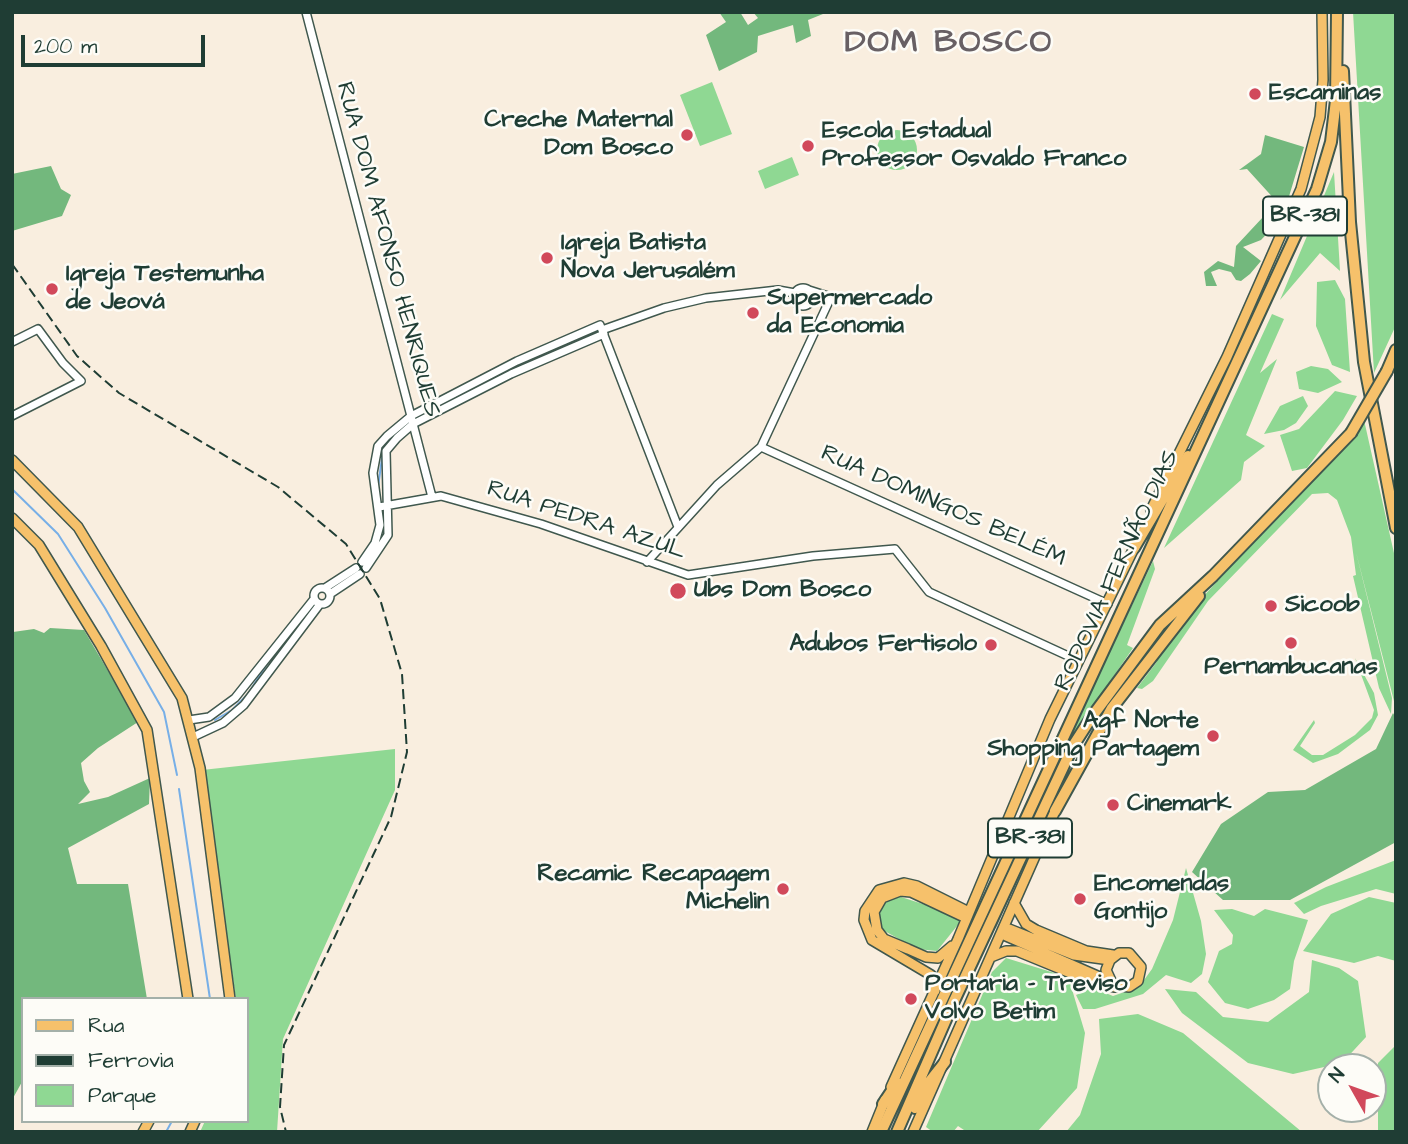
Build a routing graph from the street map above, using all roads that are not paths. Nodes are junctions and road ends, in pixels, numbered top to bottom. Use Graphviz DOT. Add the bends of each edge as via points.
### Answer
graph roads {
  1 [pos="306,12"];
  2 [pos="1321,12"];
  3 [pos="1338,12"];
  4 [pos="809,290"];
  5 [pos="796,293"];
  6 [pos="829,296"];
  7 [pos="811,300"];
  8 [pos="602,330"];
  9 [pos="12,342"];
  10 [pos="1396,350"];
  11 [pos="1218,405"];
  12 [pos="12,416"];
  13 [pos="412,420"];
  14 [pos="761,447"];
  15 [pos="12,460"];
  16 [pos="432,497"];
  17 [pos="389,505"];
  18 [pos="379,507"];
  19 [pos="12,518"];
  20 [pos="678,527"];
  21 [pos="1396,528"];
  22 [pos="1134,548"];
  23 [pos="647,562"];
  24 [pos="361,568"];
  25 [pos="1213,576"];
  26 [pos="327,591"];
  27 [pos="317,601"];
  28 [pos="1108,604"];
  29 [pos="1079,661"];
  30 [pos="189,720"];
  31 [pos="193,737"];
  32 [pos="1055,811"];
  33 [pos="1014,903"];
  34 [pos="958,939"];
  35 [pos="990,958"];
  36 [pos="1112,958"];
  37 [pos="1113,984"];
  38 [pos="935,991"];
  39 [pos="188,997"];
  40 [pos="230,997"];
  41 [pos="918,1051"];
  42 [pos="945,1062"];
  43 [pos="883,1104"];
  44 [pos="872,1132"];
  45 [pos="881,1132"];
  46 [pos="900,1132"];
  47 [pos="914,1132"];
  1 -- 13 [label="street, RUA DOM AFONSO HENRIQUES"];
  2 -- 22 [label="main road, RODOVIA FERNÃO DIAS / BR-381" via="1320,117 1301,189 1234,342"];
  3 -- 11 [label="highway, RODOVIA FERNÃO DIAS / BR-381" via="1332,132 1317,189"];
  3 -- 21 [label="highway" via="1350,222 1364,362"];
  4 -- 5 [label="street" via="802,288"];
  4 -- 6 [label="street"];
  4 -- 7 [label="street"];
  5 -- 7 [label="street" via="800,305"];
  5 -- 8 [label="street" via="778,290 706,298"];
  6 -- 7 [label="street"];
  6 -- 14 [label="street"];
  8 -- 13 [label="street"];
  8 -- 20 [label="street"];
  9 -- 12 [label="street" via="38,329 81,381"];
  10 -- 25 [label="highway, RODOVIA FERNÃO DIAS / BR-381, bridge" via="1351,433"];
  11 -- 22 [label="highway, BR-381"];
  11 -- 41 [label="highway, RODOVIA FERNÃO DIAS / BR-381"];
  13 -- 16 [label="street, RUA DOM AFONSO HENRIQUES"];
  13 -- 17 [label="street" via="386,451"];
  13 -- 18 [label="street" via="378,446 373,473"];
  14 -- 20 [label="street"];
  14 -- 28 [label="street, RUA DOMINGOS BELÉM"];
  15 -- 30 [label="main road" via="78,527 182,698"];
  16 -- 17 [label="street, RUA PEDRA AZUL"];
  16 -- 23 [label="street, RUA PEDRA AZUL" via="541,524"];
  17 -- 18 [label="street, RUA PEDRA AZUL"];
  17 -- 24 [label="street" via="388,535"];
  18 -- 24 [label="street" via="375,543"];
  19 -- 39 [label="main road" via="39,545 147,730"];
  20 -- 23 [label="street"];
  22 -- 28 [label="main road, RODOVIA FERNÃO DIAS / BR-381"];
  23 -- 29 [label="street, RUA PEDRA AZUL" via="688,575 895,549 929,592"];
  24 -- 26 [label="street"];
  25 -- 32 [label="highway, BR-381" via="1087,749"];
  25 -- 46 [label="highway, RODOVIA FERNÃO DIAS / BR-381" via="1160,625 1073,746 954,1001"];
  26 -- 27 [label="street" via="327,602"];
  26 -- 27 [label="street" via="315,591"];
  27 -- 30 [label="street" via="235,698 209,717"];
  27 -- 31 [label="street" via="244,705 223,723"];
  28 -- 29 [label="main road, RODOVIA FERNÃO DIAS / BR-381"];
  29 -- 34 [label="main road, RODOVIA FERNÃO DIAS / BR-381"];
  30 -- 31 [label="main road"];
  31 -- 40 [label="main road"];
  32 -- 33 [label="main road, BR-381"];
  33 -- 35 [label="main road, BR-381"];
  33 -- 36 [label="main road" via="1026,924"];
  34 -- 38 [label="main road, RODOVIA FERNÃO DIAS / BR-381"];
  34 -- 38 [label="main road" via="938,957 926,957 884,939 877,930 874,912 881,898 900,891 963,913 917,886 904,883 879,890 865,911 872,940 931,975"];
  35 -- 37 [label="main road" via="1017,951 1095,983"];
  35 -- 42 [label="main road, BR-381"];
  36 -- 37 [label="main road" via="1106,970"];
  36 -- 37 [label="main road" via="1132,955 1141,967 1134,985"];
  36 -- 37 [label="main road" via="1074,955 1007,932"];
  38 -- 43 [label="main road, RODOVIA FERNÃO DIAS / BR-381"];
  41 -- 43 [label="highway"];
  41 -- 45 [label="highway, RODOVIA FERNÃO DIAS / BR-381"];
  42 -- 46 [label="highway"];
  42 -- 47 [label="main road, BR-381"];
  43 -- 44 [label="main road, RODOVIA FERNÃO DIAS / BR-381"];
}
